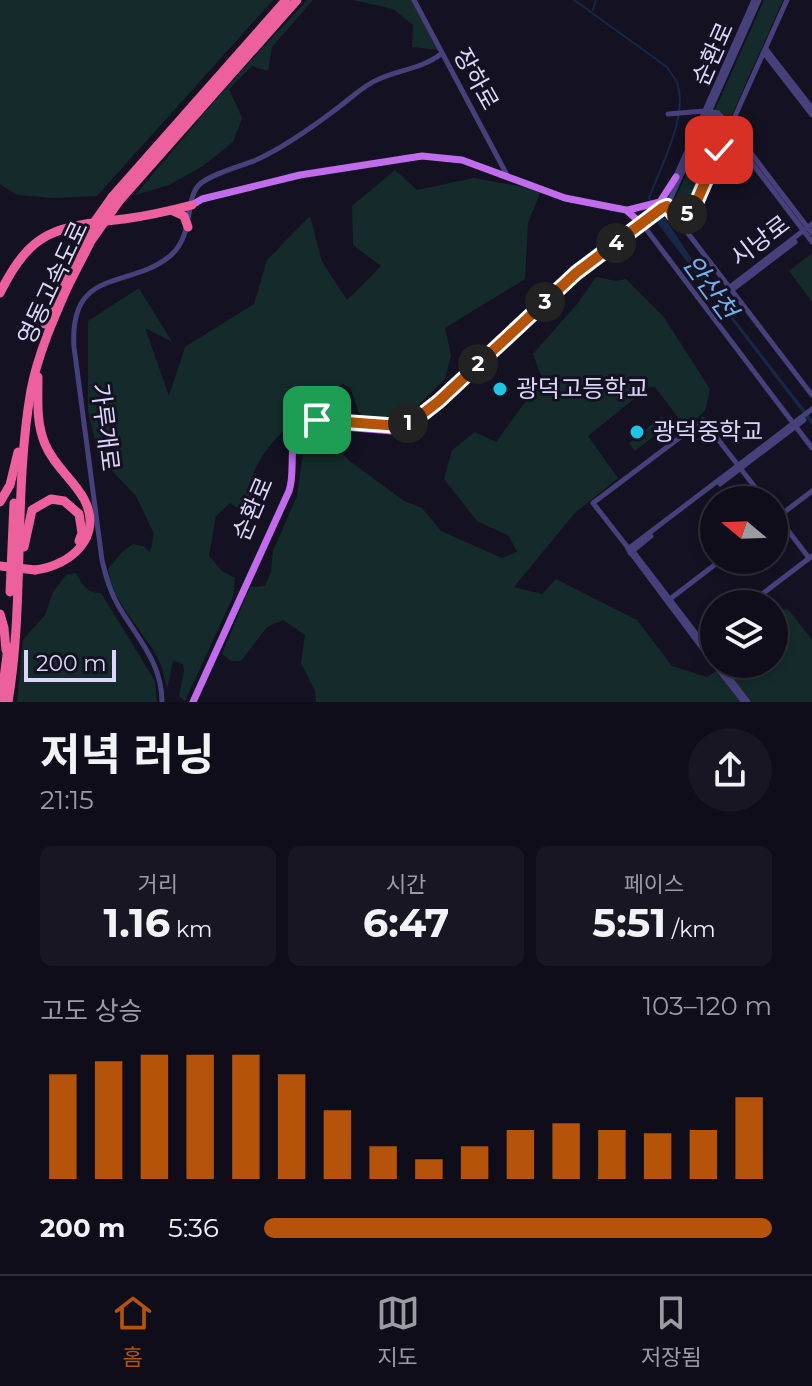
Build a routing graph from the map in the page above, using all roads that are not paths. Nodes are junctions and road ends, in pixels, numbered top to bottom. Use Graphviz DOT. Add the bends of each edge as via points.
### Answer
graph roads {
  1 [pos="286,0"];
  2 [pos="297,0"];
  3 [pos="414,0"];
  4 [pos="757,0"];
  5 [pos="787,0"];
  6 [pos="765,51"];
  7 [pos="441,54"];
  8 [pos="812,108"];
  9 [pos="707,111"];
  10 [pos="668,114"];
  11 [pos="812,115"];
  12 [pos="730,130"];
  13 [pos="507,175"];
  14 [pos="676,177"];
  15 [pos="116,199"];
  16 [pos="195,201"];
  17 [pos="662,206"];
  18 [pos="626,210"];
  19 [pos="170,211"];
  20 [pos="678,220"];
  21 [pos="643,223"];
  22 [pos="188,227"];
  23 [pos="809,230"];
  24 [pos="812,242"];
  25 [pos="64,286"];
  26 [pos="1,289"];
  27 [pos="731,289"];
  28 [pos="39,357"];
  29 [pos="812,395"];
  30 [pos="812,411"];
  31 [pos="796,423"];
  32 [pos="812,448"];
  33 [pos="18,452"];
  34 [pos="739,467"];
  35 [pos="754,486"];
  36 [pos="812,491"];
  37 [pos="0,502"];
  38 [pos="788,507"];
  39 [pos="788,531"];
  40 [pos="630,550"];
  41 [pos="810,557"];
  42 [pos="0,564"];
  43 [pos="34,567"];
  44 [pos="703,574"];
  45 [pos="767,590"];
  46 [pos="16,598"];
  47 [pos="670,599"];
  48 [pos="0,614"];
  49 [pos="700,641"];
  50 [pos="727,678"];
  51 [pos="5,680"];
  52 [pos="1,702"];
  53 [pos="8,702"];
  54 [pos="162,702"];
  55 [pos="190,702"];
  56 [pos="746,702"];
  1 -- 15 [label="highway, 영동고속도로"];
  2 -- 15 [label="highway, 영동고속도로"];
  3 -- 7 [label="street, 장하로"];
  4 -- 9 [label="street, 순환로"];
  5 -- 6 [label="street"];
  6 -- 8 [label="street"];
  6 -- 11 [label="street"];
  6 -- 12 [label="street"];
  7 -- 13 [label="street, 장하로"];
  7 -- 16 [label="street" via="372,82 269,154 201,183"];
  9 -- 10 [label="street"];
  9 -- 12 [label="street" via="718,113"];
  9 -- 14 [label="street, 순환로"];
  9 -- 17 [label="street, 순환로"];
  12 -- 20 [label="street" via="693,210"];
  12 -- 23 [label="street"];
  13 -- 16 [label="main road" via="462,160 422,156 276,179"];
  13 -- 18 [label="main road" via="565,198"];
  14 -- 17 [label="main road"];
  15 -- 25 [label="highway, 영동고속도로, bridge"];
  16 -- 19 [label="highway"];
  16 -- 22 [label="street, 가루개로"];
  16 -- 26 [label="highway" via="45,229 21,249"];
  17 -- 18 [label="main road"];
  17 -- 20 [label="street"];
  17 -- 21 [label="street, 순환로"];
  18 -- 21 [label="main road"];
  19 -- 22 [label="highway" via="182,214"];
  19 -- 26 [label="highway" via="75,224 49,233 18,260"];
  20 -- 27 [label="street"];
  21 -- 31 [label="street"];
  21 -- 55 [label="main road, 순환로" via="566,282 419,421 401,430 307,424 299,428 289,491"];
  22 -- 54 [label="street, 가루개로" via="168,257 113,279 89,295 73,331 102,560 118,605 159,673"];
  23 -- 24 [label="street"];
  23 -- 27 [label="street, 시낭로"];
  25 -- 28 [label="highway, 영동고속도로"];
  25 -- 33 [label="highway, 영동고속도로" via="37,347"];
  27 -- 29 [label="street"];
  28 -- 43 [label="highway" via="40,429 51,458 86,503 90,522 85,543 71,558 52,567"];
  28 -- 46 [label="highway, 영동고속도로" via="26,427"];
  30 -- 31 [label="street"];
  31 -- 32 [label="street"];
  31 -- 34 [label="street"];
  33 -- 37 [label="highway"];
  33 -- 51 [label="highway, 영동고속도로"];
  34 -- 35 [label="street"];
  34 -- 40 [label="street"];
  34 -- 40 [label="street" via="703,420 593,503"];
  36 -- 38 [label="street"];
  39 -- 41 [label="street"];
  40 -- 47 [label="street"];
  40 -- 49 [label="street"];
  41 -- 45 [label="street"];
  42 -- 43 [label="highway, bridge"];
  43 -- 46 [label="highway" via="58,559 80,539 81,519 64,501 51,499 32,510"];
  44 -- 47 [label="street"];
  46 -- 53 [label="highway, 영동고속도로"];
  47 -- 49 [label="street"];
  48 -- 51 [label="highway"];
  50 -- 56 [label="street"];
  51 -- 52 [label="highway, 영동고속도로"];
}
